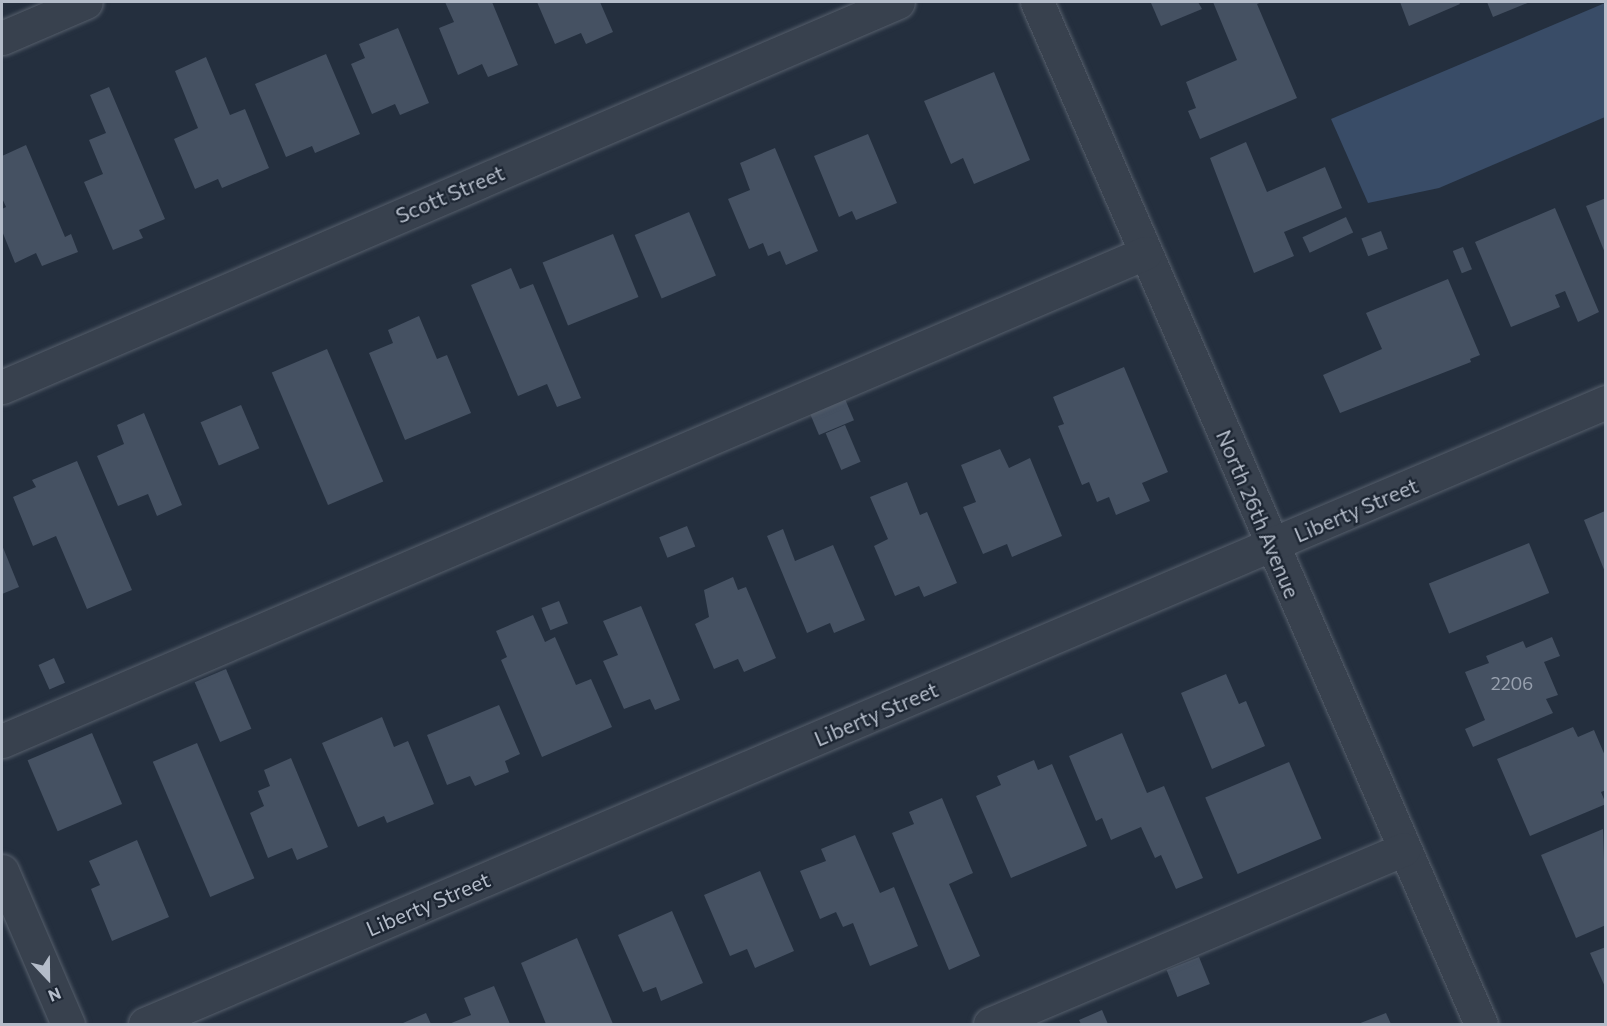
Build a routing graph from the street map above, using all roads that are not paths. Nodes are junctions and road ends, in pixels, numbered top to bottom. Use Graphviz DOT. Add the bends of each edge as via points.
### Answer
graph roads {
  1 [pos="86,2"];
  2 [pos="898,2"];
  3 [pos="1037,2"];
  4 [pos="2,38"];
  5 [pos="1144,253"];
  6 [pos="2,387"];
  7 [pos="1605,402"];
  8 [pos="1271,546"];
  9 [pos="2,741"];
  10 [pos="1404,849"];
  11 [pos="2,871"];
  12 [pos="68,1024"];
  13 [pos="145,1024"];
  14 [pos="990,1024"];
  15 [pos="1481,1024"];
  1 -- 4 [label="street"];
  2 -- 6 [label="street, Scott Street"];
  3 -- 5 [label="street, North 26th Avenue"];
  5 -- 8 [label="street, North 26th Avenue"];
  5 -- 9 [label="street"];
  7 -- 8 [label="street, Liberty Street"];
  8 -- 10 [label="street, North 26th Avenue"];
  8 -- 13 [label="street, Liberty Street"];
  10 -- 14 [label="street"];
  10 -- 15 [label="street, North 26th Avenue"];
  11 -- 12 [label="street"];
}
